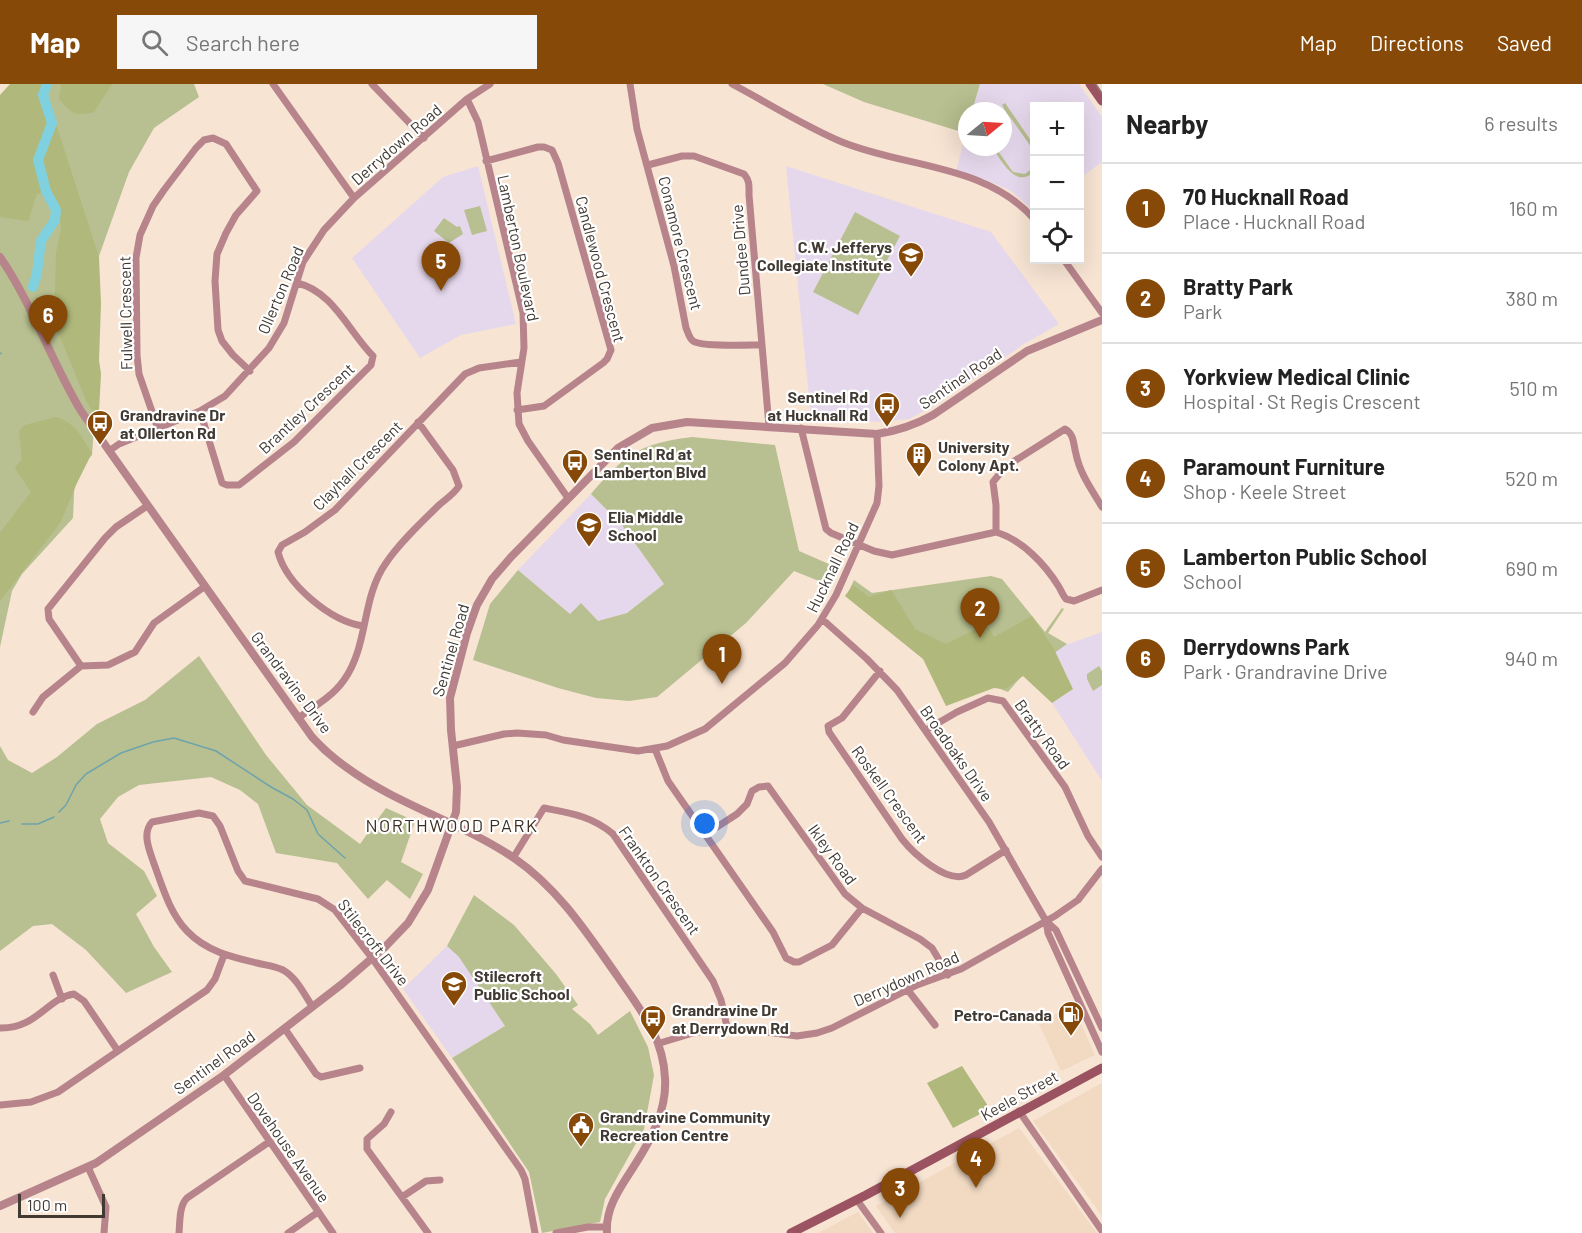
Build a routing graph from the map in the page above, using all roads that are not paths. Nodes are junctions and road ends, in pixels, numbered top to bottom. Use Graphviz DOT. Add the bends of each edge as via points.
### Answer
graph roads {
  1 [pos="273,84"];
  2 [pos="372,84"];
  3 [pos="490,84"];
  4 [pos="630,84"];
  5 [pos="732,84"];
  6 [pos="1090,84"];
  7 [pos="467,99"];
  8 [pos="1102,101"];
  9 [pos="424,138"];
  10 [pos="486,161"];
  11 [pos="648,165"];
  12 [pos="354,198"];
  13 [pos="1030,214"];
  14 [pos="324,230"];
  15 [pos="0,257"];
  16 [pos="1067,264"];
  17 [pos="297,283"];
  18 [pos="1102,313"];
  19 [pos="1102,320"];
  20 [pos="761,345"];
  21 [pos="521,362"];
  22 [pos="250,371"];
  23 [pos="517,410"];
  24 [pos="200,411"];
  25 [pos="418,422"];
  26 [pos="769,426"];
  27 [pos="801,428"];
  28 [pos="158,429"];
  29 [pos="877,434"];
  30 [pos="110,451"];
  31 [pos="568,498"];
  32 [pos="147,506"];
  33 [pos="1102,507"];
  34 [pos="996,532"];
  35 [pos="859,545"];
  36 [pos="204,587"];
  37 [pos="1102,590"];
  38 [pos="822,620"];
  39 [pos="363,626"];
  40 [pos="81,666"];
  41 [pos="880,671"];
  42 [pos="33,712"];
  43 [pos="298,718"];
  44 [pos="926,730"];
  45 [pos="453,746"];
  46 [pos="655,749"];
  47 [pos="452,824"];
  48 [pos="706,834"];
  49 [pos="1006,850"];
  50 [pos="1102,856"];
  51 [pos="513,858"];
  52 [pos="1102,869"];
  53 [pos="862,908"];
  54 [pos="1046,921"];
  55 [pos="1067,951"];
  56 [pos="224,955"];
  57 [pos="1058,955"];
  58 [pos="372,958"];
  59 [pos="53,975"];
  60 [pos="948,975"];
  61 [pos="907,989"];
  62 [pos="1084,990"];
  63 [pos="1076,994"];
  64 [pos="63,999"];
  65 [pos="312,1006"];
  66 [pos="1095,1012"];
  67 [pos="1085,1017"];
  68 [pos="935,1025"];
  69 [pos="727,1027"];
  70 [pos="0,1028"];
  71 [pos="1102,1028"];
  72 [pos="285,1029"];
  73 [pos="660,1043"];
  74 [pos="118,1051"];
  75 [pos="1102,1052"];
  76 [pos="360,1068"];
  77 [pos="1102,1068"];
  78 [pos="224,1075"];
  79 [pos="0,1105"];
  80 [pos="1019,1111"];
  81 [pos="391,1112"];
  82 [pos="269,1142"];
  83 [pos="88,1167"];
  84 [pos="441,1180"];
  85 [pos="402,1197"];
  86 [pos="857,1200"];
  87 [pos="0,1206"];
  88 [pos="318,1212"];
  89 [pos="607,1230"];
  90 [pos="1102,1231"];
  91 [pos="104,1233"];
  92 [pos="179,1233"];
  93 [pos="288,1233"];
  94 [pos="333,1233"];
  95 [pos="428,1233"];
  96 [pos="535,1233"];
  97 [pos="556,1233"];
  98 [pos="791,1233"];
  99 [pos="882,1233"];
  1 -- 12 [label="street"];
  2 -- 9 [label="street"];
  3 -- 7 [label="street, Derrydown Road"];
  4 -- 11 [label="street, Conamore Crescent"];
  5 -- 13 [label="street" via="843,142 985,182 1011,197"];
  6 -- 8 [label="main road"];
  7 -- 9 [label="street, Derrydown Road"];
  7 -- 10 [label="street, Lamberton Boulevard" via="478,122"];
  9 -- 12 [label="street, Derrydown Road"];
  10 -- 21 [label="street, Lamberton Boulevard" via="520,300 524,326"];
  10 -- 23 [label="street, Candlewood Crescent" via="538,147 552,150 611,350 608,359 550,402"];
  11 -- 20 [label="street, Conamore Crescent" via="690,338 703,344"];
  11 -- 20 [label="street, Dundee Drive" via="694,156 747,178"];
  12 -- 14 [label="street, Derrydown Road"];
  14 -- 17 [label="street, Ollerton Road" via="303,262"];
  15 -- 30 [label="street, Grandravine Drive" via="27,302 69,391"];
  16 -- 18 [label="street"];
  17 -- 22 [label="street, Ollerton Road" via="284,323"];
  17 -- 24 [label="street, Brantley Crescent" via="326,298 373,356 371,365 294,442 239,485 222,483"];
  19 -- 29 [label="street, Sentinel Road" via="1027,351 918,424"];
  20 -- 26 [label="street, Dundee Drive"];
  21 -- 23 [label="street, Lamberton Boulevard"];
  21 -- 25 [label="street, Clayhall Crescent" via="470,370"];
  22 -- 24 [label="street, Ollerton Road" via="225,396"];
  22 -- 28 [label="street, Fulwell Crescent" via="222,341 215,281 217,254 226,233 257,192 226,144 213,138 196,148 164,190 140,235 136,258 136,355"];
  23 -- 31 [label="street, Lamberton Boulevard" via="528,441"];
  24 -- 28 [label="street, Ollerton Road"];
  25 -- 39 [label="street" via="453,470 459,486 385,564"];
  25 -- 39 [label="street, Clayhall Crescent" via="335,510 282,545 278,552 297,584 320,608"];
  26 -- 27 [label="street, Sentinel Road"];
  26 -- 31 [label="street, Sentinel Road" via="687,422 652,428 618,448"];
  27 -- 29 [label="street, Sentinel Road"];
  27 -- 35 [label="street" via="826,529"];
  28 -- 30 [label="street, Ollerton Road"];
  29 -- 35 [label="street, Hucknall Road" via="878,497"];
  30 -- 32 [label="street, Grandravine Drive"];
  31 -- 45 [label="street, Sentinel Road" via="492,579 477,605 450,698"];
  32 -- 36 [label="street, Grandravine Drive"];
  32 -- 40 [label="street" via="105,538 48,609 49,619"];
  33 -- 34 [label="street" via="1083,474 1072,435 1065,429 1005,467 993,482"];
  34 -- 35 [label="street" via="892,555"];
  34 -- 37 [label="street" via="1023,545 1069,601"];
  35 -- 38 [label="street, Hucknall Road"];
  36 -- 40 [label="street" via="154,623 135,652 108,665"];
  36 -- 43 [label="street, Grandravine Drive"];
  38 -- 41 [label="street, Broadoaks Drive"];
  38 -- 46 [label="street, Hucknall Road" via="785,663 720,719 689,738"];
  39 -- 43 [label="street" via="354,663 344,681"];
  40 -- 42 [label="street" via="43,697"];
  41 -- 44 [label="street, Broadoaks Drive"];
  41 -- 49 [label="street, Roskell Crescent" via="842,718 828,726 902,839 929,864 953,877 966,875"];
  43 -- 47 [label="street, Grandravine Drive" via="312,737 346,768"];
  44 -- 49 [label="street, Broadoaks Drive"];
  44 -- 50 [label="street, Bratty Road" via="988,698 1003,701 1065,787"];
  45 -- 46 [label="street, Hucknall Road" via="518,733 627,751"];
  45 -- 47 [label="street, Sentinel Road" via="458,796"];
  46 -- 48 [label="street" via="668,781"];
  47 -- 51 [label="street, Grandravine Drive"];
  47 -- 58 [label="street, Sentinel Road" via="418,909 400,933"];
  48 -- 53 [label="street, Ikley Road" via="737,814 752,791 768,786 831,878"];
  48 -- 53 [label="street" via="790,961 799,962 832,945"];
  49 -- 54 [label="street, Broadoaks Drive"];
  51 -- 69 [label="street, Frankton Crescent" via="544,808 581,815 606,828 713,981"];
  51 -- 73 [label="street, Grandravine Drive" via="535,874 573,913"];
  52 -- 54 [label="street, Derrydown Road" via="1078,900"];
  53 -- 60 [label="street, Ikley Road" via="932,948"];
  54 -- 55 [label="street, Broadoaks Drive" via="1056,930"];
  54 -- 57 [label="street, Broadoaks Drive"];
  54 -- 60 [label="street, Derrydown Road"];
  55 -- 57 [label="street"];
  55 -- 62 [label="street, Broadoaks Drive"];
  56 -- 58 [label="street, Stilecroft Drive" via="188,932 174,912 147,842 147,828 152,822 199,813 213,816 245,881 322,900 335,910"];
  56 -- 65 [label="street, Stilecroft Drive" via="282,970"];
  56 -- 74 [label="street" via="216,979 207,990"];
  57 -- 63 [label="street, Broadoaks Drive"];
  58 -- 65 [label="street, Sentinel Road"];
  58 -- 96 [label="street, Stilecroft Drive" via="521,1170"];
  59 -- 64 [label="street"];
  60 -- 61 [label="street, Derrydown Road"];
  61 -- 68 [label="street"];
  61 -- 69 [label="street, Derrydown Road" via="816,1034 786,1035"];
  62 -- 63 [label="street"];
  62 -- 66 [label="street, Broadoaks Drive"];
  63 -- 67 [label="street, Broadoaks Drive"];
  64 -- 70 [label="street" via="22,1025"];
  64 -- 74 [label="street" via="74,994 84,1001"];
  65 -- 72 [label="street, Sentinel Road"];
  66 -- 67 [label="street"];
  66 -- 71 [label="street, Broadoaks Drive"];
  67 -- 75 [label="street, Broadoaks Drive"];
  69 -- 73 [label="street, Derrydown Road"];
  72 -- 76 [label="street" via="321,1077"];
  72 -- 78 [label="street, Sentinel Road"];
  73 -- 89 [label="street, Grandravine Drive" via="666,1082 663,1105 657,1125 611,1206"];
  74 -- 79 [label="street" via="58,1092 31,1102"];
  77 -- 80 [label="main road, Keele Street"];
  78 -- 82 [label="street, Dovehouse Avenue"];
  78 -- 83 [label="street, Sentinel Road"];
  80 -- 86 [label="main road, Keele Street"];
  80 -- 90 [label="street"];
  81 -- 85 [label="street" via="366,1143"];
  82 -- 88 [label="street, Dovehouse Avenue"];
  82 -- 92 [label="street" via="183,1202"];
  83 -- 87 [label="street, Sentinel Road"];
  83 -- 91 [label="street" via="106,1207"];
  84 -- 85 [label="street" via="426,1181"];
  85 -- 95 [label="street"];
  86 -- 98 [label="main road, Keele Street"];
  86 -- 99 [label="street"];
  88 -- 93 [label="street"];
  88 -- 94 [label="street, Dovehouse Avenue"];
  89 -- 97 [label="street" via="588,1227"];
}
